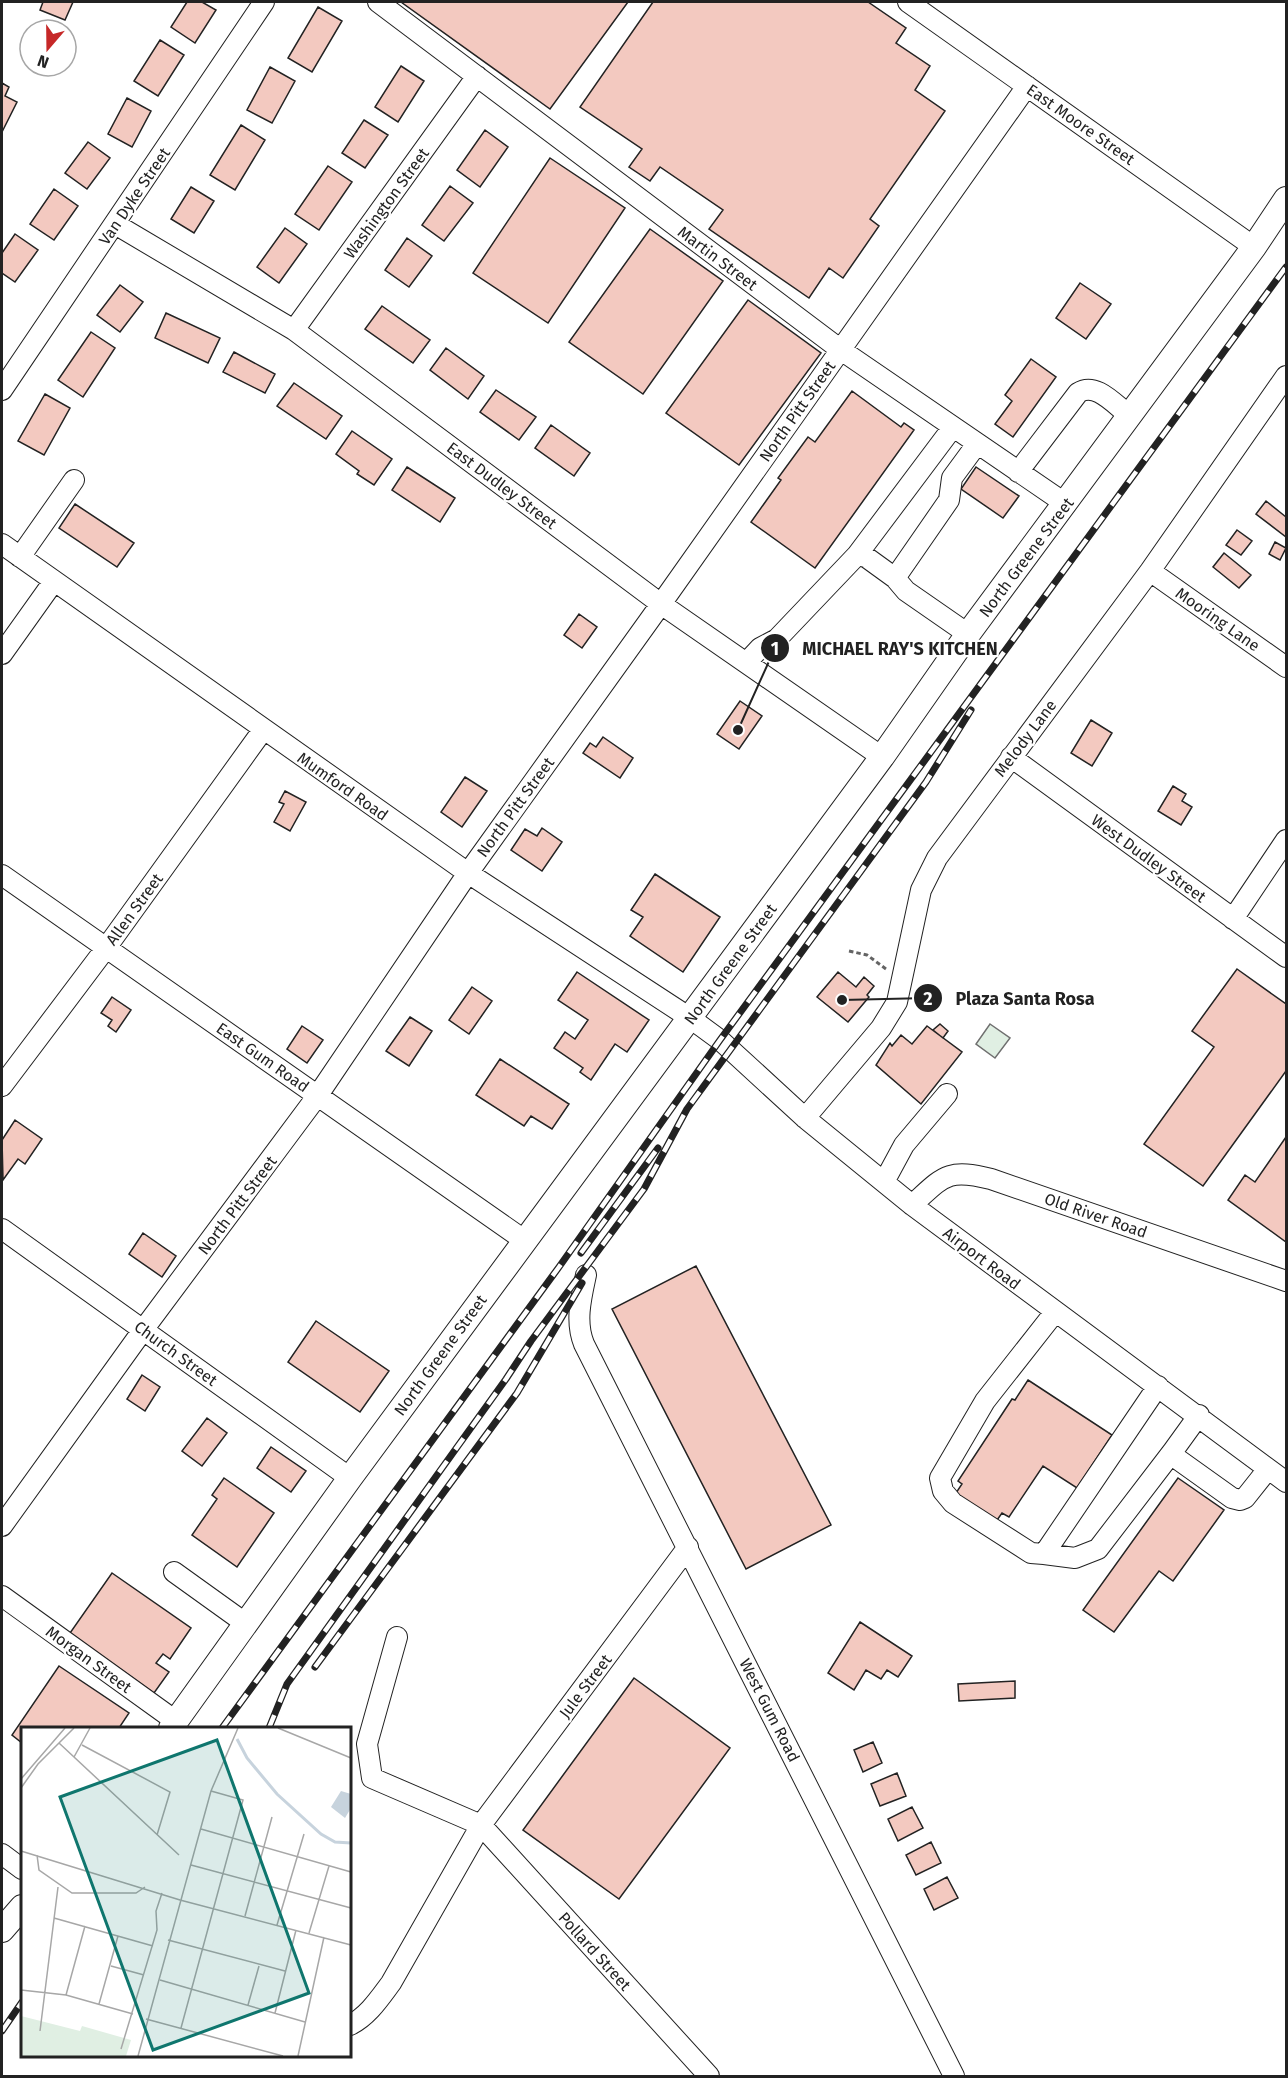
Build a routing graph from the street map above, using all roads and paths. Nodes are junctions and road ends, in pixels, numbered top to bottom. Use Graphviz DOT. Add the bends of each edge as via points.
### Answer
graph roads {
  1 [pos="264,2"];
  2 [pos="378,2"];
  3 [pos="908,2"];
  4 [pos="477,76"];
  5 [pos="1027,86"];
  6 [pos="1287,199"];
  7 [pos="115,224"];
  8 [pos="1254,247"];
  9 [pos="294,330"];
  10 [pos="841,350"];
  11 [pos="1287,376"];
  12 [pos="2,390"];
  13 [pos="1130,416"];
  14 [pos="953,427"];
  15 [pos="977,444"];
  16 [pos="1018,472"];
  17 [pos="74,480"];
  18 [pos="1065,504"];
  19 [pos="2,544"];
  20 [pos="857,555"];
  21 [pos="20,557"];
  22 [pos="1150,571"];
  23 [pos="895,578"];
  24 [pos="54,581"];
  25 [pos="661,604"];
  26 [pos="968,634"];
  27 [pos="2,654"];
  28 [pos="746,663"];
  29 [pos="1287,667"];
  30 [pos="263,730"];
  31 [pos="882,757"];
  32 [pos="1011,757"];
  33 [pos="1287,840"];
  34 [pos="468,873"];
  35 [pos="2,875"];
  36 [pos="1233,919"];
  37 [pos="106,948"];
  38 [pos="849,951"];
  39 [pos="1287,957"];
  40 [pos="899,995"];
  41 [pos="690,1018"];
  42 [pos="2,1086"];
  43 [pos="318,1095"];
  44 [pos="947,1095"];
  45 [pos="805,1118"];
  46 [pos="884,1182"];
  47 [pos="912,1204"];
  48 [pos="2,1228"];
  49 [pos="524,1240"];
  50 [pos="586,1275"];
  51 [pos="1287,1281"];
  52 [pos="1055,1312"];
  53 [pos="143,1330"];
  54 [pos="1158,1386"];
  55 [pos="1199,1415"];
  56 [pos="1173,1451"];
  57 [pos="1268,1468"];
  58 [pos="350,1478"];
  59 [pos="1287,1482"];
  60 [pos="2,1526"];
  61 [pos="688,1547"];
  62 [pos="1044,1554"];
  63 [pos="174,1572"];
  64 [pos="2,1596"];
  65 [pos="245,1623"];
  66 [pos="397,1637"];
  67 [pos="174,1725"];
  68 [pos="481,1825"];
  69 [pos="2,1855"];
  70 [pos="21,1868"];
  71 [pos="21,1908"];
  72 [pos="2,1930"];
  73 [pos="351,2024"];
  74 [pos="709,2076"];
  75 [pos="954,2076"];
  1 -- 7 [label="street, Van Dyke Street"];
  2 -- 4 [label="street, Martin Street"];
  3 -- 5 [label="street, East Moore Street"];
  4 -- 9 [label="street, Washington Street"];
  4 -- 10 [label="street, Martin Street"];
  5 -- 8 [label="street, East Moore Street"];
  5 -- 10 [label="street, North Pitt Street"];
  6 -- 8 [label="main road, North Greene Street"];
  7 -- 9 [label="street, East Dudley Street"];
  7 -- 12 [label="street, Van Dyke Street"];
  8 -- 13 [label="main road, North Greene Street"];
  9 -- 25 [label="street, East Dudley Street"];
  10 -- 14 [label="street, Martin Street"];
  10 -- 25 [label="street, North Pitt Street"];
  11 -- 22 [label="street, Melody Lane"];
  13 -- 16 [label="street" via="1098,392 1084,389"];
  13 -- 18 [label="main road, North Greene Street"];
  14 -- 15 [label="street, Martin Street"];
  14 -- 20 [label="street"];
  15 -- 16 [label="street, Martin Street"];
  15 -- 23 [label="street" via="952,478 949,500"];
  16 -- 18 [label="street, Martin Street"];
  17 -- 21 [label="street"];
  18 -- 26 [label="main road, North Greene Street"];
  19 -- 21 [label="street, Mumford Road"];
  20 -- 23 [label="street"];
  20 -- 28 [label="street" via="777,639 760,648"];
  21 -- 24 [label="street, Mumford Road"];
  22 -- 29 [label="street, Mooring Lane"];
  22 -- 32 [label="street, Melody Lane"];
  23 -- 26 [label="street" via="906,591"];
  24 -- 27 [label="street"];
  24 -- 30 [label="street, Mumford Road"];
  25 -- 28 [label="street, East Dudley Street"];
  25 -- 34 [label="street, North Pitt Street"];
  26 -- 31 [label="main road, North Greene Street"];
  28 -- 31 [label="street, East Dudley Street"];
  30 -- 34 [label="street, Mumford Road"];
  30 -- 37 [label="street, Allen Street"];
  31 -- 41 [label="main road, North Greene Street"];
  32 -- 36 [label="street, West Dudley Street"];
  32 -- 40 [label="street, Melody Lane" via="927,874 916,908"];
  33 -- 36 [label="street"];
  34 -- 41 [label="street, Mumford Road"];
  34 -- 43 [label="street, North Pitt Street"];
  35 -- 37 [label="street, East Gum Road"];
  36 -- 39 [label="street, West Dudley Street"];
  37 -- 42 [label="street, Allen Street"];
  37 -- 43 [label="street, East Gum Road"];
  38 -- 40 [label="path" via="884,966"];
  40 -- 45 [label="street, Melody Lane" via="888,1017"];
  41 -- 45 [label="street, Airport Road" via="720,1040"];
  41 -- 49 [label="main road, North Greene Street"];
  43 -- 49 [label="street, East Gum Road"];
  43 -- 53 [label="street, North Pitt Street"];
  44 -- 46 [label="street" via="904,1145"];
  45 -- 46 [label="street, Airport Road"];
  46 -- 47 [label="street, Airport Road"];
  47 -- 51 [label="street, Old River Road" via="947,1176 964,1173"];
  47 -- 52 [label="street, Airport Road"];
  48 -- 53 [label="street, Church Street"];
  49 -- 58 [label="main road, North Greene Street"];
  50 -- 61 [label="street, West Gum Road" via="580,1306 585,1344"];
  52 -- 54 [label="street, Airport Road"];
  52 -- 62 [label="street" via="985,1401 940,1478 943,1491 953,1503 1031,1553"];
  53 -- 58 [label="street, Church Street"];
  53 -- 60 [label="street, North Pitt Street"];
  54 -- 55 [label="street, Airport Road"];
  54 -- 62 [label="street"];
  55 -- 56 [label="street"];
  55 -- 57 [label="street, Airport Road"];
  56 -- 57 [label="street" via="1176,1458 1240,1500"];
  56 -- 62 [label="street" via="1098,1549 1075,1558"];
  57 -- 59 [label="street, Airport Road"];
  58 -- 65 [label="main road, North Greene Street"];
  61 -- 68 [label="street, Jule Street"];
  61 -- 75 [label="street, West Gum Road"];
  63 -- 65 [label="street"];
  64 -- 67 [label="street, Morgan Street"];
  65 -- 67 [label="main road, North Greene Street"];
  66 -- 68 [label="street" via="367,1744 372,1778"];
  68 -- 73 [label="street, Jule Street" via="391,1983 374,2006"];
  68 -- 74 [label="street, Pollard Street"];
  69 -- 70 [label="street"];
  71 -- 72 [label="main road"];
}
